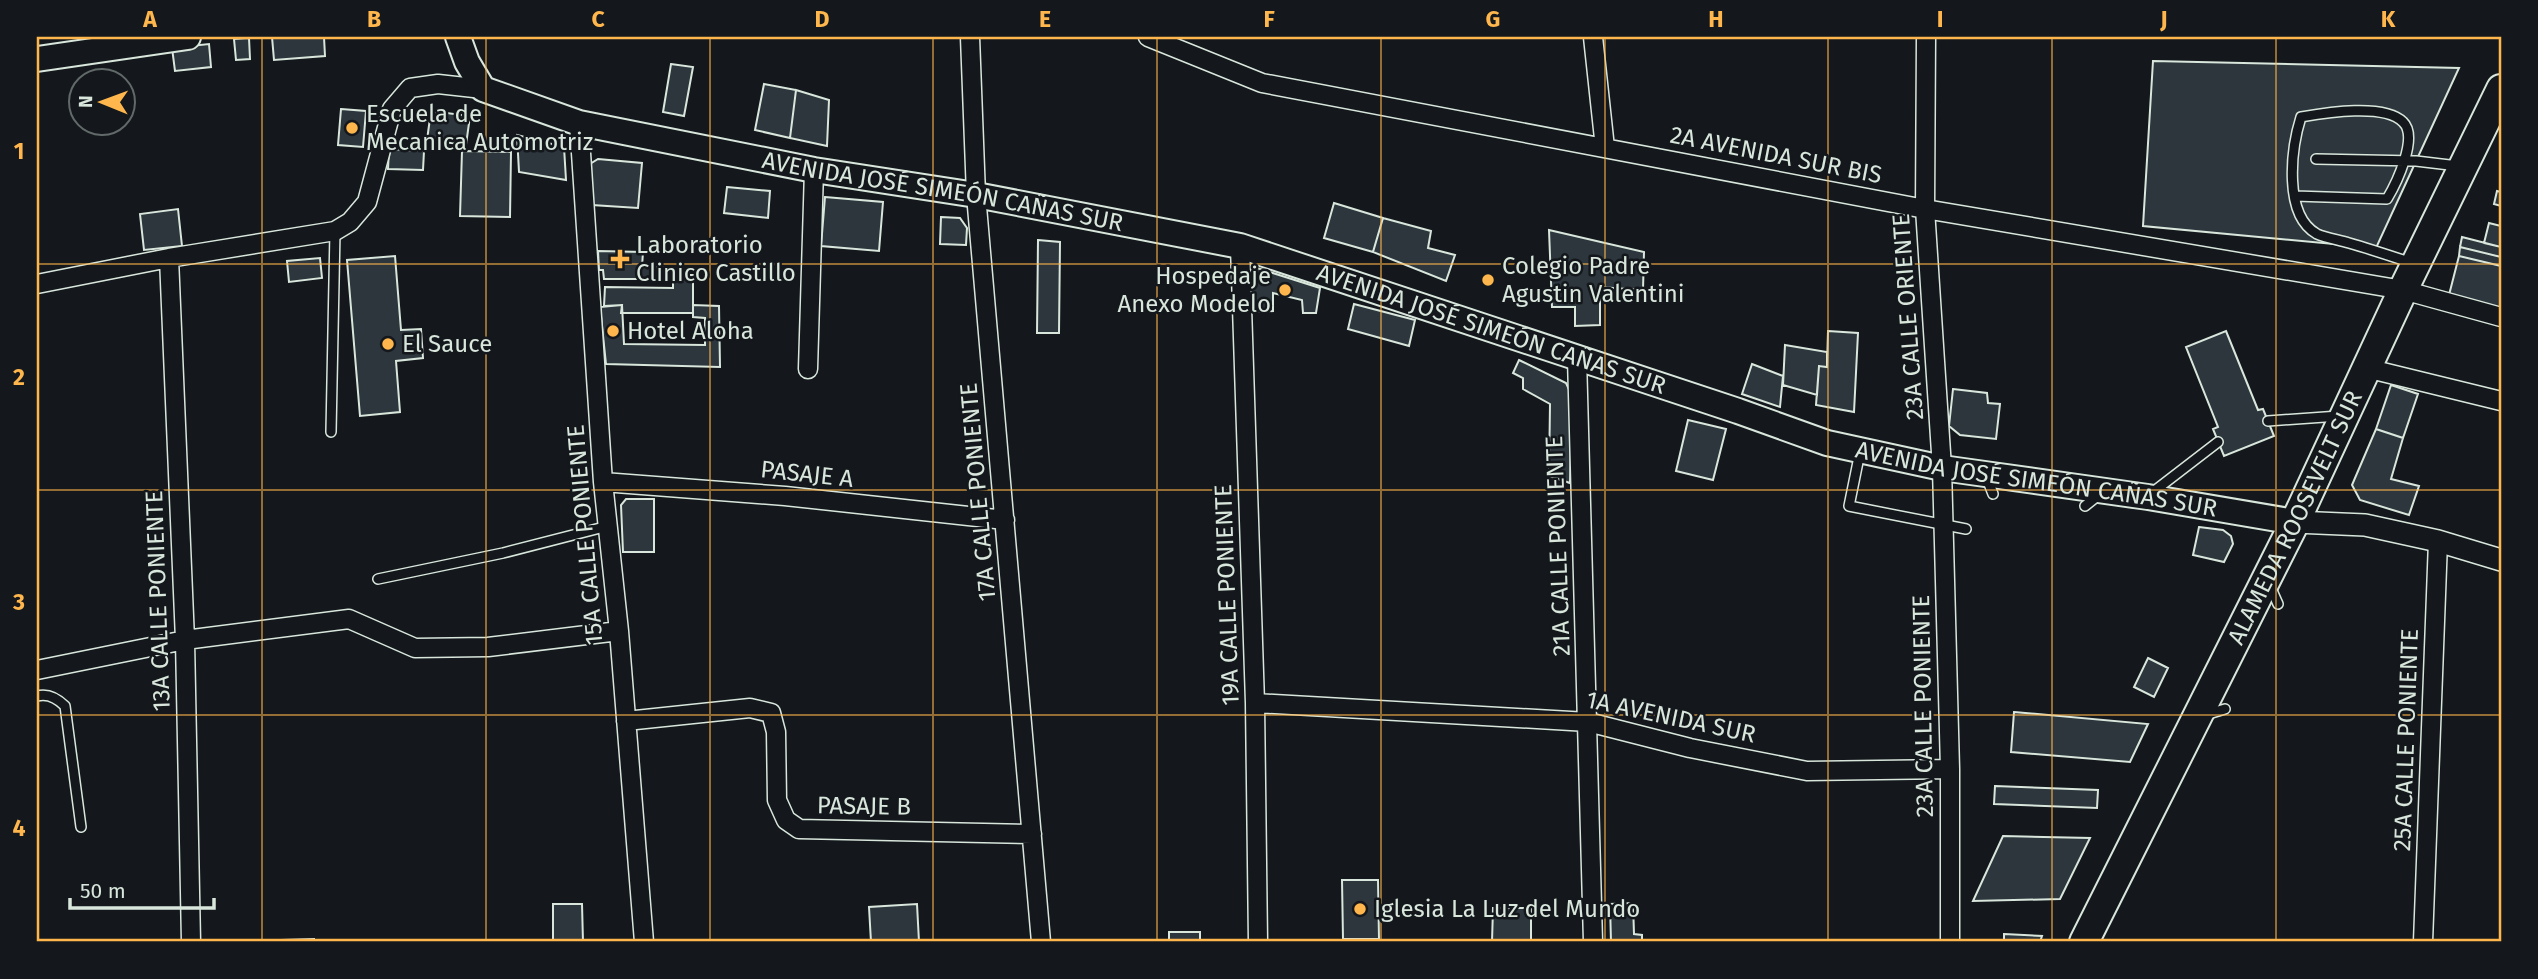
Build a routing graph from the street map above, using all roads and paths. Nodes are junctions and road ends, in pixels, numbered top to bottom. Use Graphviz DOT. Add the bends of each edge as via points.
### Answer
graph roads {
  1 [pos="188,37"];
  2 [pos="458,37"];
  3 [pos="970,37"];
  4 [pos="1148,37"];
  5 [pos="1593,37"];
  6 [pos="1926,37"];
  7 [pos="37,59"];
  8 [pos="484,89"];
  9 [pos="2501,89"];
  10 [pos="579,123"];
  11 [pos="2492,131"];
  12 [pos="1605,148"];
  13 [pos="2316,159"];
  14 [pos="2404,160"];
  15 [pos="2464,166"];
  16 [pos="814,170"];
  17 [pos="976,195"];
  18 [pos="2295,196"];
  19 [pos="1925,209"];
  20 [pos="335,231"];
  21 [pos="1240,246"];
  22 [pos="169,258"];
  23 [pos="2416,264"];
  24 [pos="37,284"];
  25 [pos="2403,290"];
  26 [pos="2501,317"];
  27 [pos="1577,358"];
  28 [pos="2367,368"];
  29 [pos="808,369"];
  30 [pos="2501,401"];
  31 [pos="2345,415"];
  32 [pos="2268,421"];
  33 [pos="331,432"];
  34 [pos="2218,442"];
  35 [pos="1860,450"];
  36 [pos="1942,468"];
  37 [pos="603,482"];
  38 [pos="2148,497"];
  39 [pos="1005,520"];
  40 [pos="2295,523"];
  41 [pos="1943,524"];
  42 [pos="608,526"];
  43 [pos="1966,529"];
  44 [pos="2438,541"];
  45 [pos="2501,560"];
  46 [pos="2267,578"];
  47 [pos="378,579"];
  48 [pos="2278,604"];
  49 [pos="619,632"];
  50 [pos="185,640"];
  51 [pos="37,670"];
  52 [pos="37,696"];
  53 [pos="1255,703"];
  54 [pos="2225,709"];
  55 [pos="2197,718"];
  56 [pos="626,721"];
  57 [pos="1588,722"];
  58 [pos="1950,769"];
  59 [pos="81,827"];
  60 [pos="1032,834"];
  61 [pos="191,942"];
  62 [pos="643,942"];
  63 [pos="1041,942"];
  64 [pos="1258,942"];
  65 [pos="1593,942"];
  66 [pos="1950,942"];
  67 [pos="2084,942"];
  68 [pos="2423,942"];
  1 -- 7 [label="main road"];
  2 -- 8 [label="main road"];
  3 -- 17 [label="street, 17A CALLE PONIENTE"];
  4 -- 12 [label="street, 2A AVENIDA SUR BIS" via="1262,83"];
  5 -- 12 [label="street"];
  6 -- 19 [label="street, 23A CALLE ORIENTE"];
  8 -- 10 [label="main road, AVENIDA JOSÉ SIMEÓN CAÑAS SUR"];
  8 -- 20 [label="street, AVENIDA JOSÉ SIMEÓN CAÑAS SUR" via="438,84 410,88 392,109 367,202"];
  9 -- 11 [label="highway, ALAMEDA ROOSEVELT SUR"];
  10 -- 16 [label="main road, AVENIDA JOSÉ SIMEÓN CAÑAS SUR"];
  10 -- 37 [label="street, 15A CALLE PONIENTE"];
  11 -- 15 [label="highway, ALAMEDA ROOSEVELT SUR"];
  12 -- 19 [label="street, 2A AVENIDA SUR BIS"];
  13 -- 14 [label="lane"];
  14 -- 15 [label="lane"];
  14 -- 18 [label="lane" via="2387,199"];
  14 -- 18 [label="lane" via="2408,145 2402,120 2381,113 2336,111 2301,117 2292,174"];
  15 -- 23 [label="highway, ALAMEDA ROOSEVELT SUR"];
  16 -- 17 [label="main road, AVENIDA JOSÉ SIMEÓN CAÑAS SUR"];
  16 -- 29 [label="street"];
  17 -- 21 [label="main road, AVENIDA JOSÉ SIMEÓN CAÑAS SUR"];
  17 -- 39 [label="street, 17A CALLE PONIENTE"];
  18 -- 23 [label="lane" via="2302,222 2318,234"];
  19 -- 25 [label="street, 2A AVENIDA SUR BIS"];
  19 -- 36 [label="street, 23A CALLE ORIENTE"];
  20 -- 22 [label="street"];
  20 -- 33 [label="lane"];
  21 -- 27 [label="main road, AVENIDA JOSÉ SIMEÓN CAÑAS SUR"];
  21 -- 53 [label="street, 19A CALLE PONIENTE"];
  22 -- 24 [label="street"];
  22 -- 50 [label="street, 13A CALLE PONIENTE"];
  23 -- 25 [label="highway, ALAMEDA ROOSEVELT SUR"];
  25 -- 26 [label="street, 2A AVENIDA SUR BIS"];
  25 -- 28 [label="highway, ALAMEDA ROOSEVELT SUR"];
  27 -- 35 [label="main road, AVENIDA JOSÉ SIMEÓN CAÑAS SUR" via="1827,443"];
  27 -- 57 [label="street, 21A CALLE PONIENTE"];
  28 -- 30 [label="street"];
  28 -- 31 [label="highway, ALAMEDA ROOSEVELT SUR"];
  31 -- 32 [label="lane"];
  31 -- 40 [label="highway, ALAMEDA ROOSEVELT SUR"];
  34 -- 38 [label="lane"];
  35 -- 36 [label="main road, AVENIDA JOSÉ SIMEÓN CAÑAS SUR"];
  35 -- 41 [label="lane" via="1849,506"];
  36 -- 38 [label="main road, AVENIDA JOSÉ SIMEÓN CAÑAS SUR" via="1989,484 2094,498"];
  36 -- 41 [label="street, 23A CALLE PONIENTE"];
  37 -- 39 [label="street, PASAJE A"];
  37 -- 42 [label="street, 15A CALLE PONIENTE"];
  38 -- 40 [label="main road, AVENIDA JOSÉ SIMEÓN CAÑAS SUR"];
  39 -- 60 [label="street, 17A CALLE PONIENTE"];
  40 -- 44 [label="street, AVENIDA JOSÉ SIMEÓN CAÑAS SUR" via="2365,525"];
  40 -- 46 [label="highway, ALAMEDA ROOSEVELT SUR"];
  41 -- 43 [label="lane"];
  41 -- 58 [label="street, 23A CALLE PONIENTE"];
  42 -- 47 [label="lane"];
  42 -- 49 [label="street, 15A CALLE PONIENTE"];
  44 -- 45 [label="street, AVENIDA JOSÉ SIMEÓN CAÑAS SUR"];
  44 -- 68 [label="street, 25A CALLE PONIENTE"];
  46 -- 48 [label="lane"];
  46 -- 55 [label="highway, ALAMEDA ROOSEVELT SUR"];
  49 -- 50 [label="street" via="488,647 415,648 349,619"];
  49 -- 56 [label="street, 15A CALLE PONIENTE"];
  50 -- 51 [label="street"];
  50 -- 61 [label="street, 13A CALLE PONIENTE"];
  52 -- 59 [label="lane" via="57,698 65,706"];
  53 -- 57 [label="street, 1A AVENIDA SUR"];
  53 -- 64 [label="street, 19A CALLE PONIENTE"];
  54 -- 55 [label="lane"];
  55 -- 67 [label="highway, ALAMEDA ROOSEVELT SUR"];
  56 -- 60 [label="street, PASAJE B" via="750,708 771,713 776,732 777,800 786,820 799,829"];
  56 -- 62 [label="street, 15A CALLE PONIENTE"];
  57 -- 58 [label="street, 1A AVENIDA SUR" via="1807,771"];
  57 -- 65 [label="street, 21A CALLE PONIENTE"];
  58 -- 66 [label="street, 23A CALLE PONIENTE"];
  60 -- 63 [label="street, 17A CALLE PONIENTE"];
}
